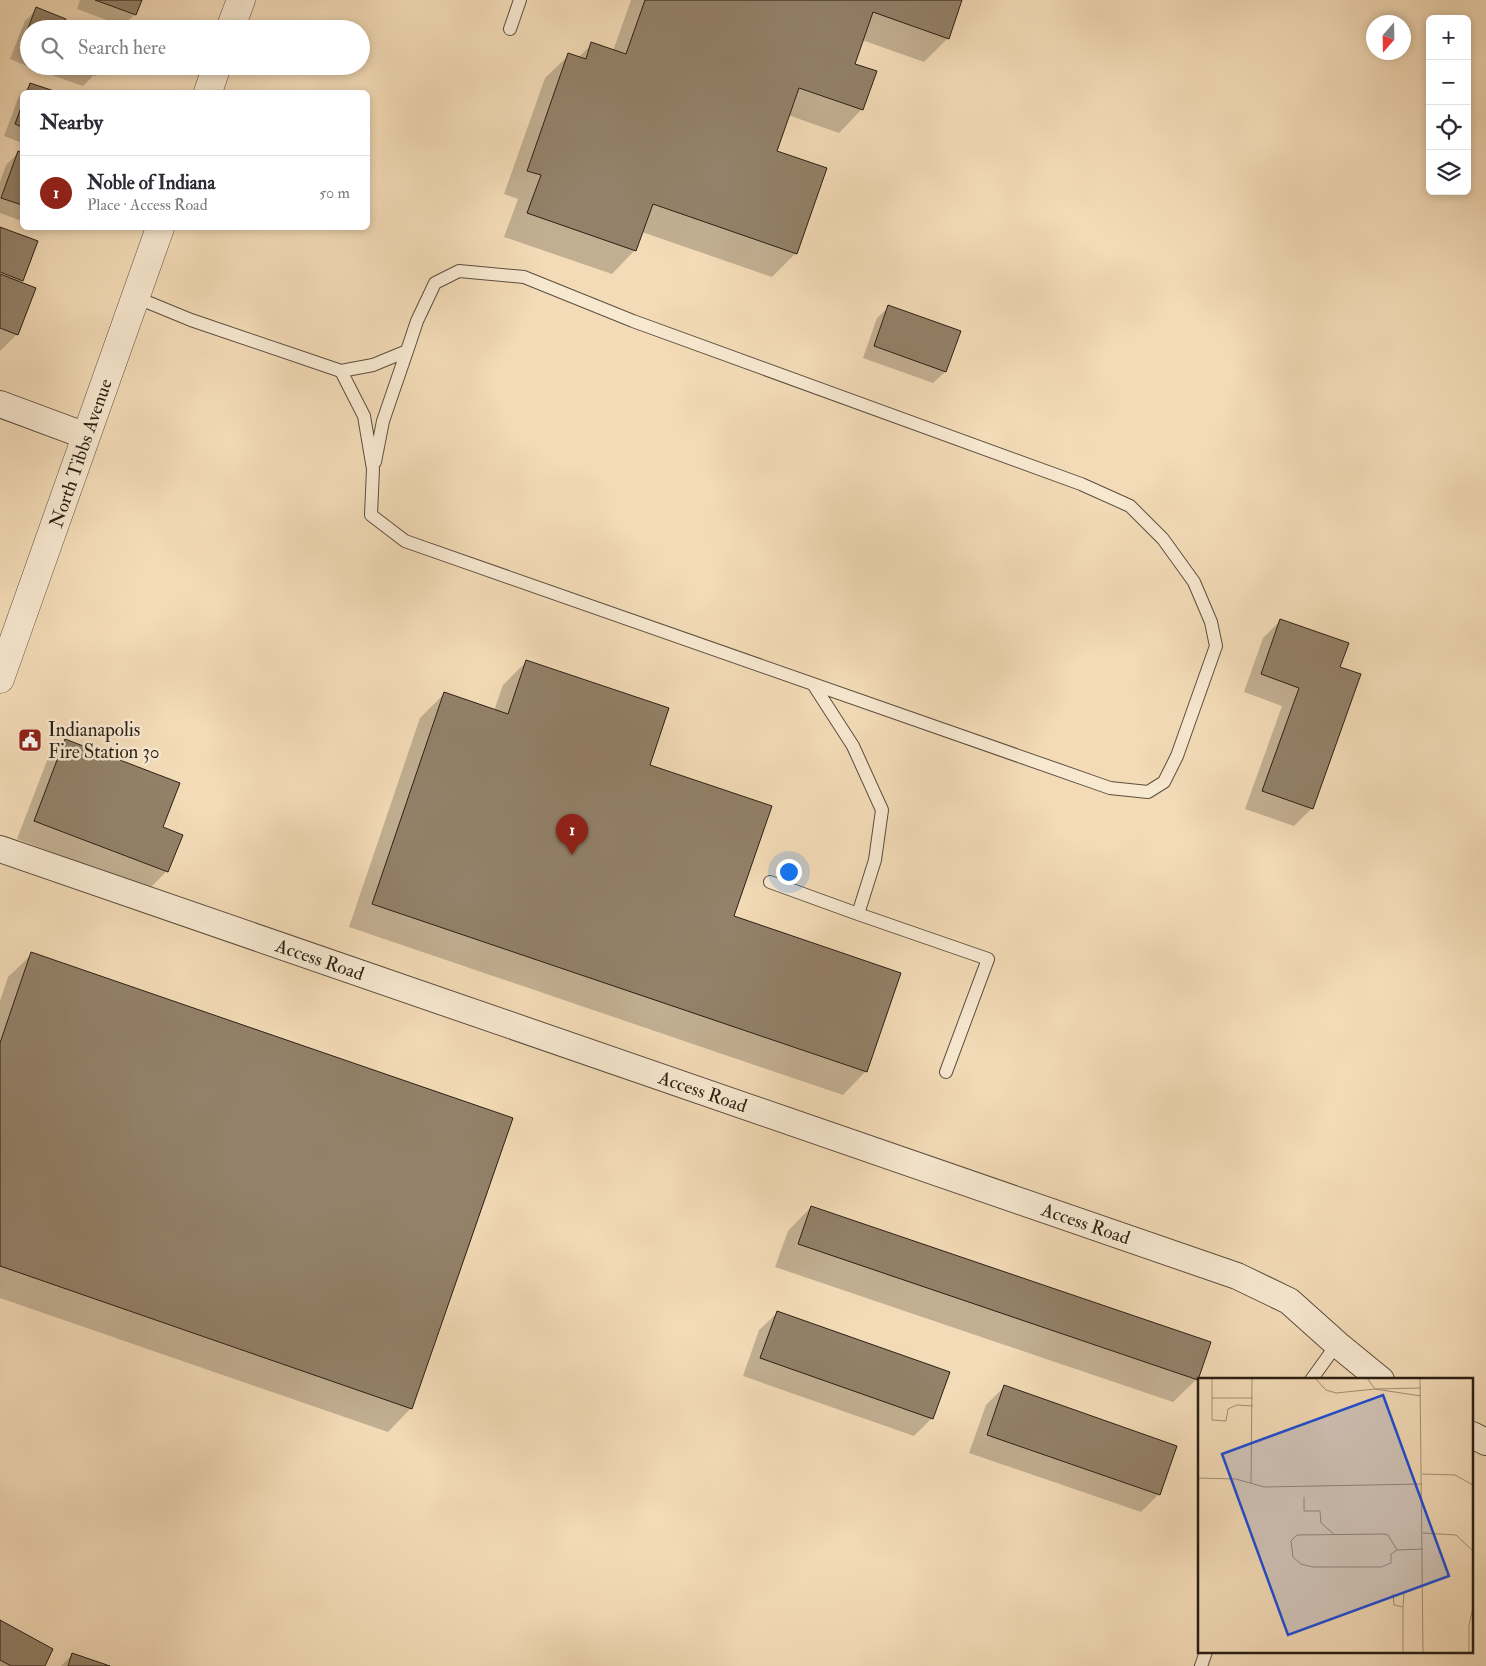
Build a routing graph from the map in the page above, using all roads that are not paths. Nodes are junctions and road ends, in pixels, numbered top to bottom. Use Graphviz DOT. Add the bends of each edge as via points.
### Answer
graph roads {
  1 [pos="241,0"];
  2 [pos="520,0"];
  3 [pos="233,20"];
  4 [pos="510,29"];
  5 [pos="214,75"];
  6 [pos="209,90"];
  7 [pos="159,230"];
  8 [pos="135,297"];
  9 [pos="407,351"];
  10 [pos="341,371"];
  11 [pos="0,404"];
  12 [pos="86,436"];
  13 [pos="373,469"];
  14 [pos="0,678"];
  15 [pos="814,684"];
  16 [pos="0,849"];
  17 [pos="770,882"];
  18 [pos="858,914"];
  19 [pos="946,1072"];
  20 [pos="1337,1344"];
  21 [pos="1312,1378"];
  22 [pos="1379,1378"];
  23 [pos="1474,1437"];
  24 [pos="1486,1442"];
  25 [pos="1205,1654"];
  26 [pos="1201,1666"];
  1 -- 3 [label="street"];
  2 -- 4 [label="lane"];
  5 -- 6 [label="street"];
  7 -- 8 [label="street, North Tibbs Avenue"];
  8 -- 10 [label="lane" via="191,320"];
  8 -- 12 [label="street, North Tibbs Avenue"];
  9 -- 10 [label="lane" via="373,365"];
  9 -- 13 [label="lane" via="383,421"];
  9 -- 15 [label="lane" via="435,283 459,271 524,278 539,283 633,321 1081,484 1130,506 1163,539 1194,582 1211,622 1216,646 1177,756 1164,782 1148,792 1110,788"];
  10 -- 13 [label="lane" via="364,416"];
  11 -- 12 [label="street"];
  12 -- 14 [label="street, North Tibbs Avenue"];
  13 -- 15 [label="lane" via="371,515 405,541"];
  15 -- 18 [label="lane" via="853,746 882,810 875,860"];
  16 -- 20 [label="street, Access Road" via="1237,1276 1289,1301"];
  17 -- 18 [label="lane"];
  18 -- 19 [label="lane" via="988,959"];
  20 -- 21 [label="lane"];
  20 -- 22 [label="street, Access Road"];
  23 -- 24 [label="street"];
  25 -- 26 [label="lane"];
}
